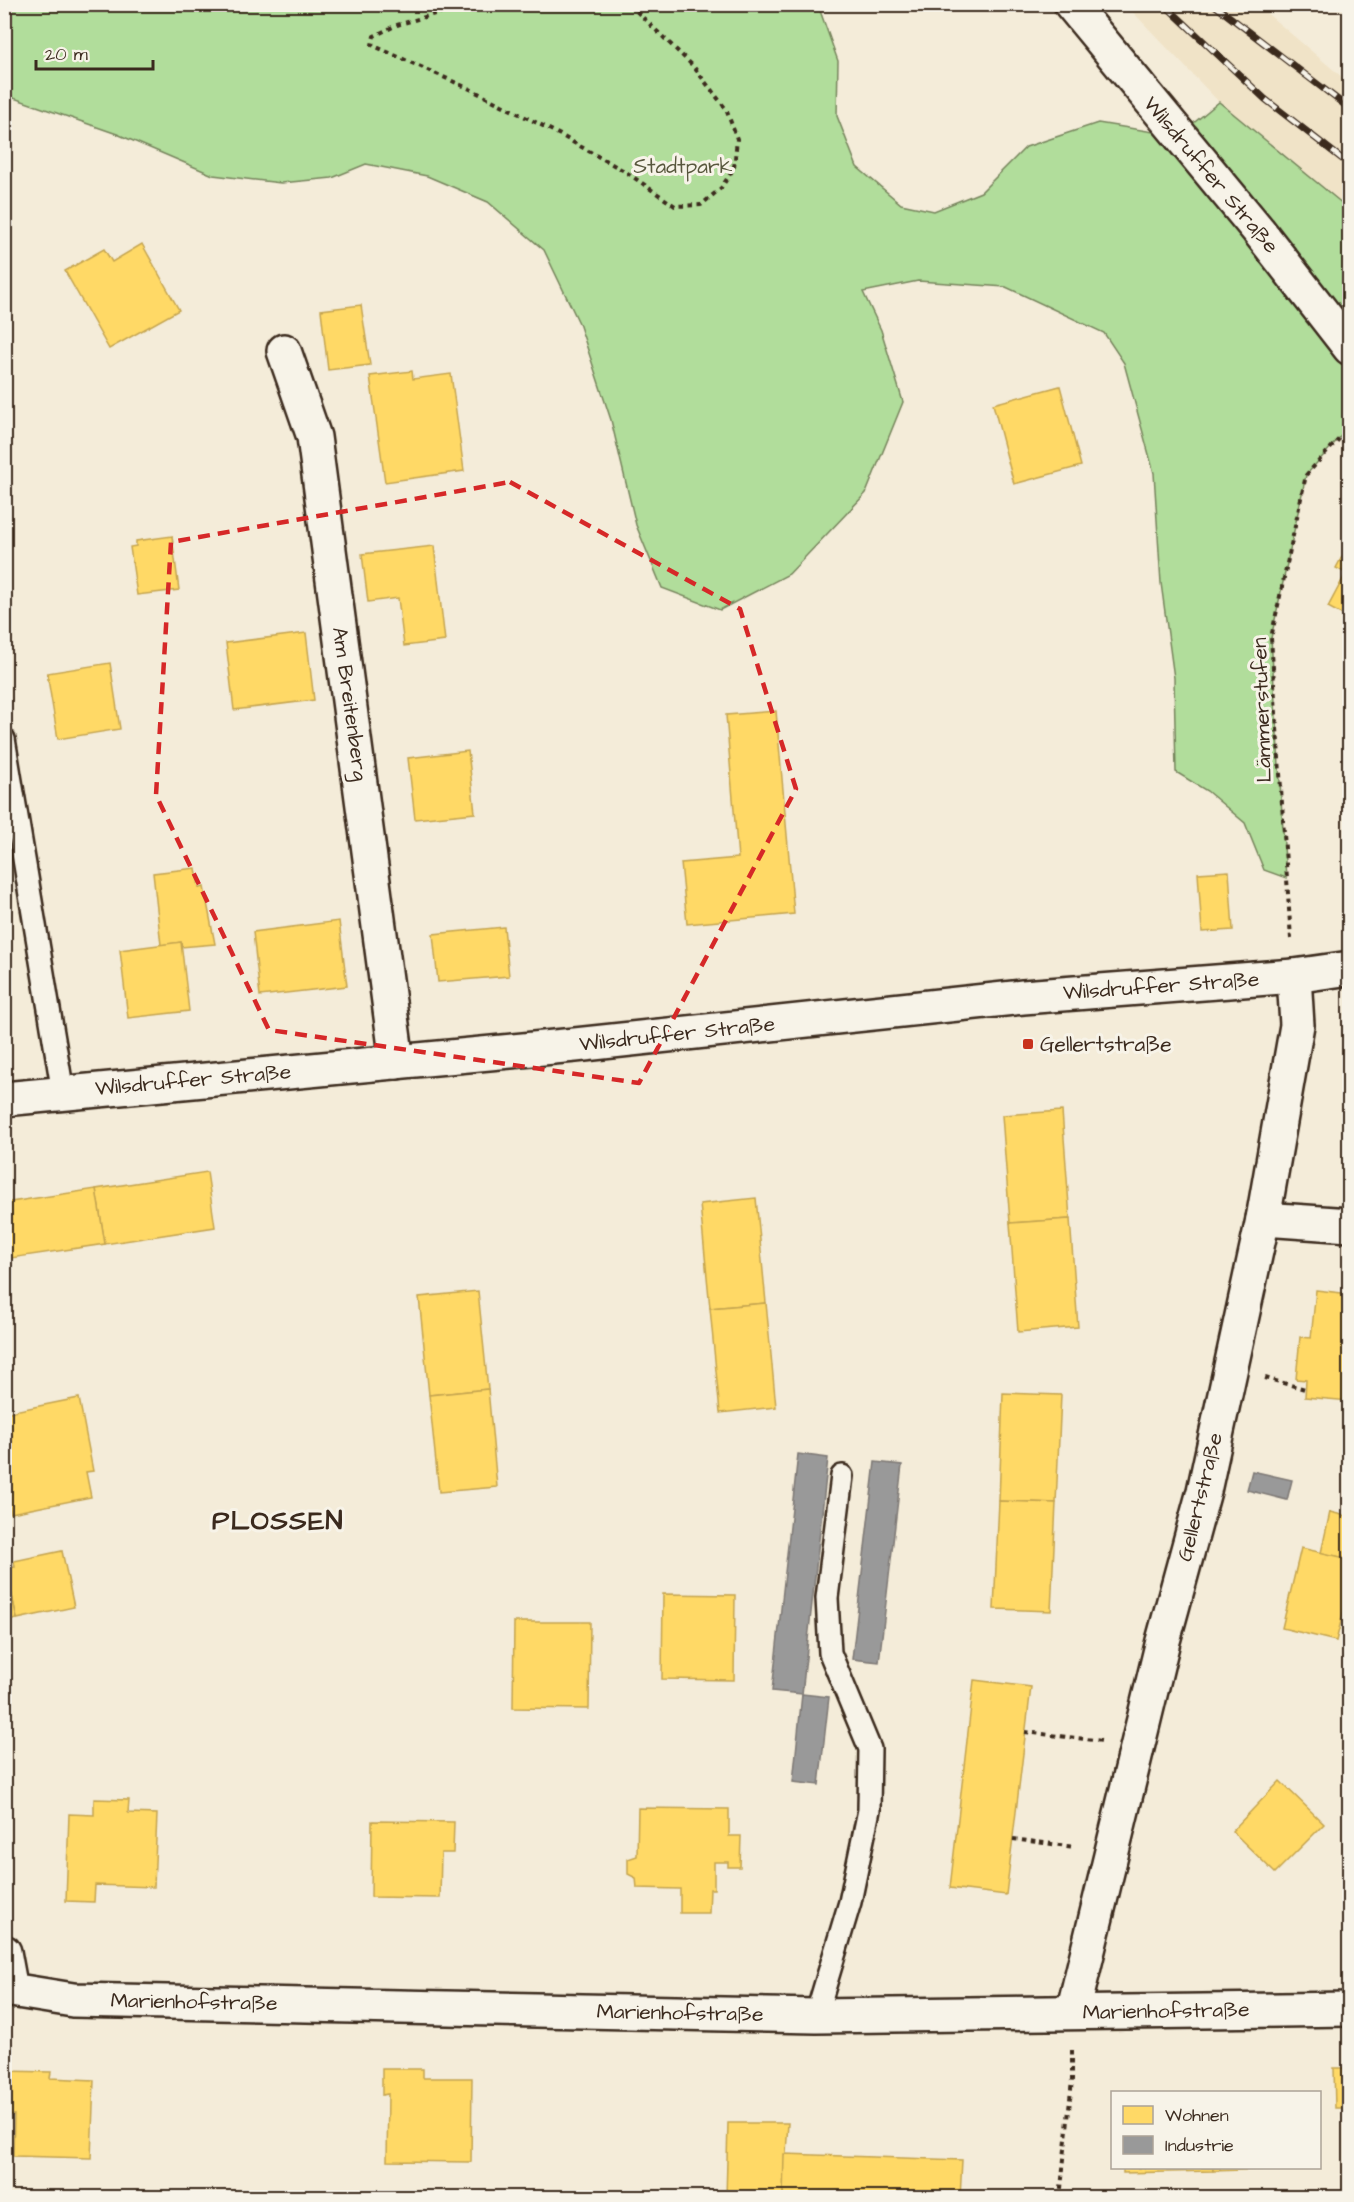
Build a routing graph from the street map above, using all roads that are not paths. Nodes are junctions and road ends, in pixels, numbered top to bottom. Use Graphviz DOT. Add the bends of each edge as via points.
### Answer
graph roads {
  1 [pos="1071,4"];
  2 [pos="1350,348"];
  3 [pos="284,351"];
  4 [pos="4,739"];
  5 [pos="1350,968"];
  6 [pos="1294,976"];
  7 [pos="397,1062"];
  8 [pos="63,1092"];
  9 [pos="4,1099"];
  10 [pos="1263,1220"];
  11 [pos="1350,1225"];
  12 [pos="842,1476"];
  13 [pos="4,1952"];
  14 [pos="1350,2010"];
  15 [pos="1072,2012"];
  16 [pos="816,2016"];
  1 -- 2 [label="street, Wilsdruffer Straße"];
  3 -- 7 [label="street, Am Breitenberg" via="314,437"];
  4 -- 8 [label="lane"];
  5 -- 6 [label="street, Wilsdruffer Straße"];
  6 -- 7 [label="street, Wilsdruffer Straße" via="1023,997"];
  6 -- 10 [label="street, Gellertstraße" via="1298,1025"];
  7 -- 8 [label="street, Wilsdruffer Straße"];
  8 -- 9 [label="street, Wilsdruffer Straße"];
  10 -- 11 [label="street"];
  10 -- 15 [label="street, Gellertstraße" via="1204,1491"];
  12 -- 16 [label="lane" via="827,1598 830,1653 870,1749 869,1810 849,1902"];
  13 -- 16 [label="street, Marienhofstraße" via="11,1990 73,2000"];
  14 -- 15 [label="street, Marienhofstraße"];
  15 -- 16 [label="street, Marienhofstraße"];
}
